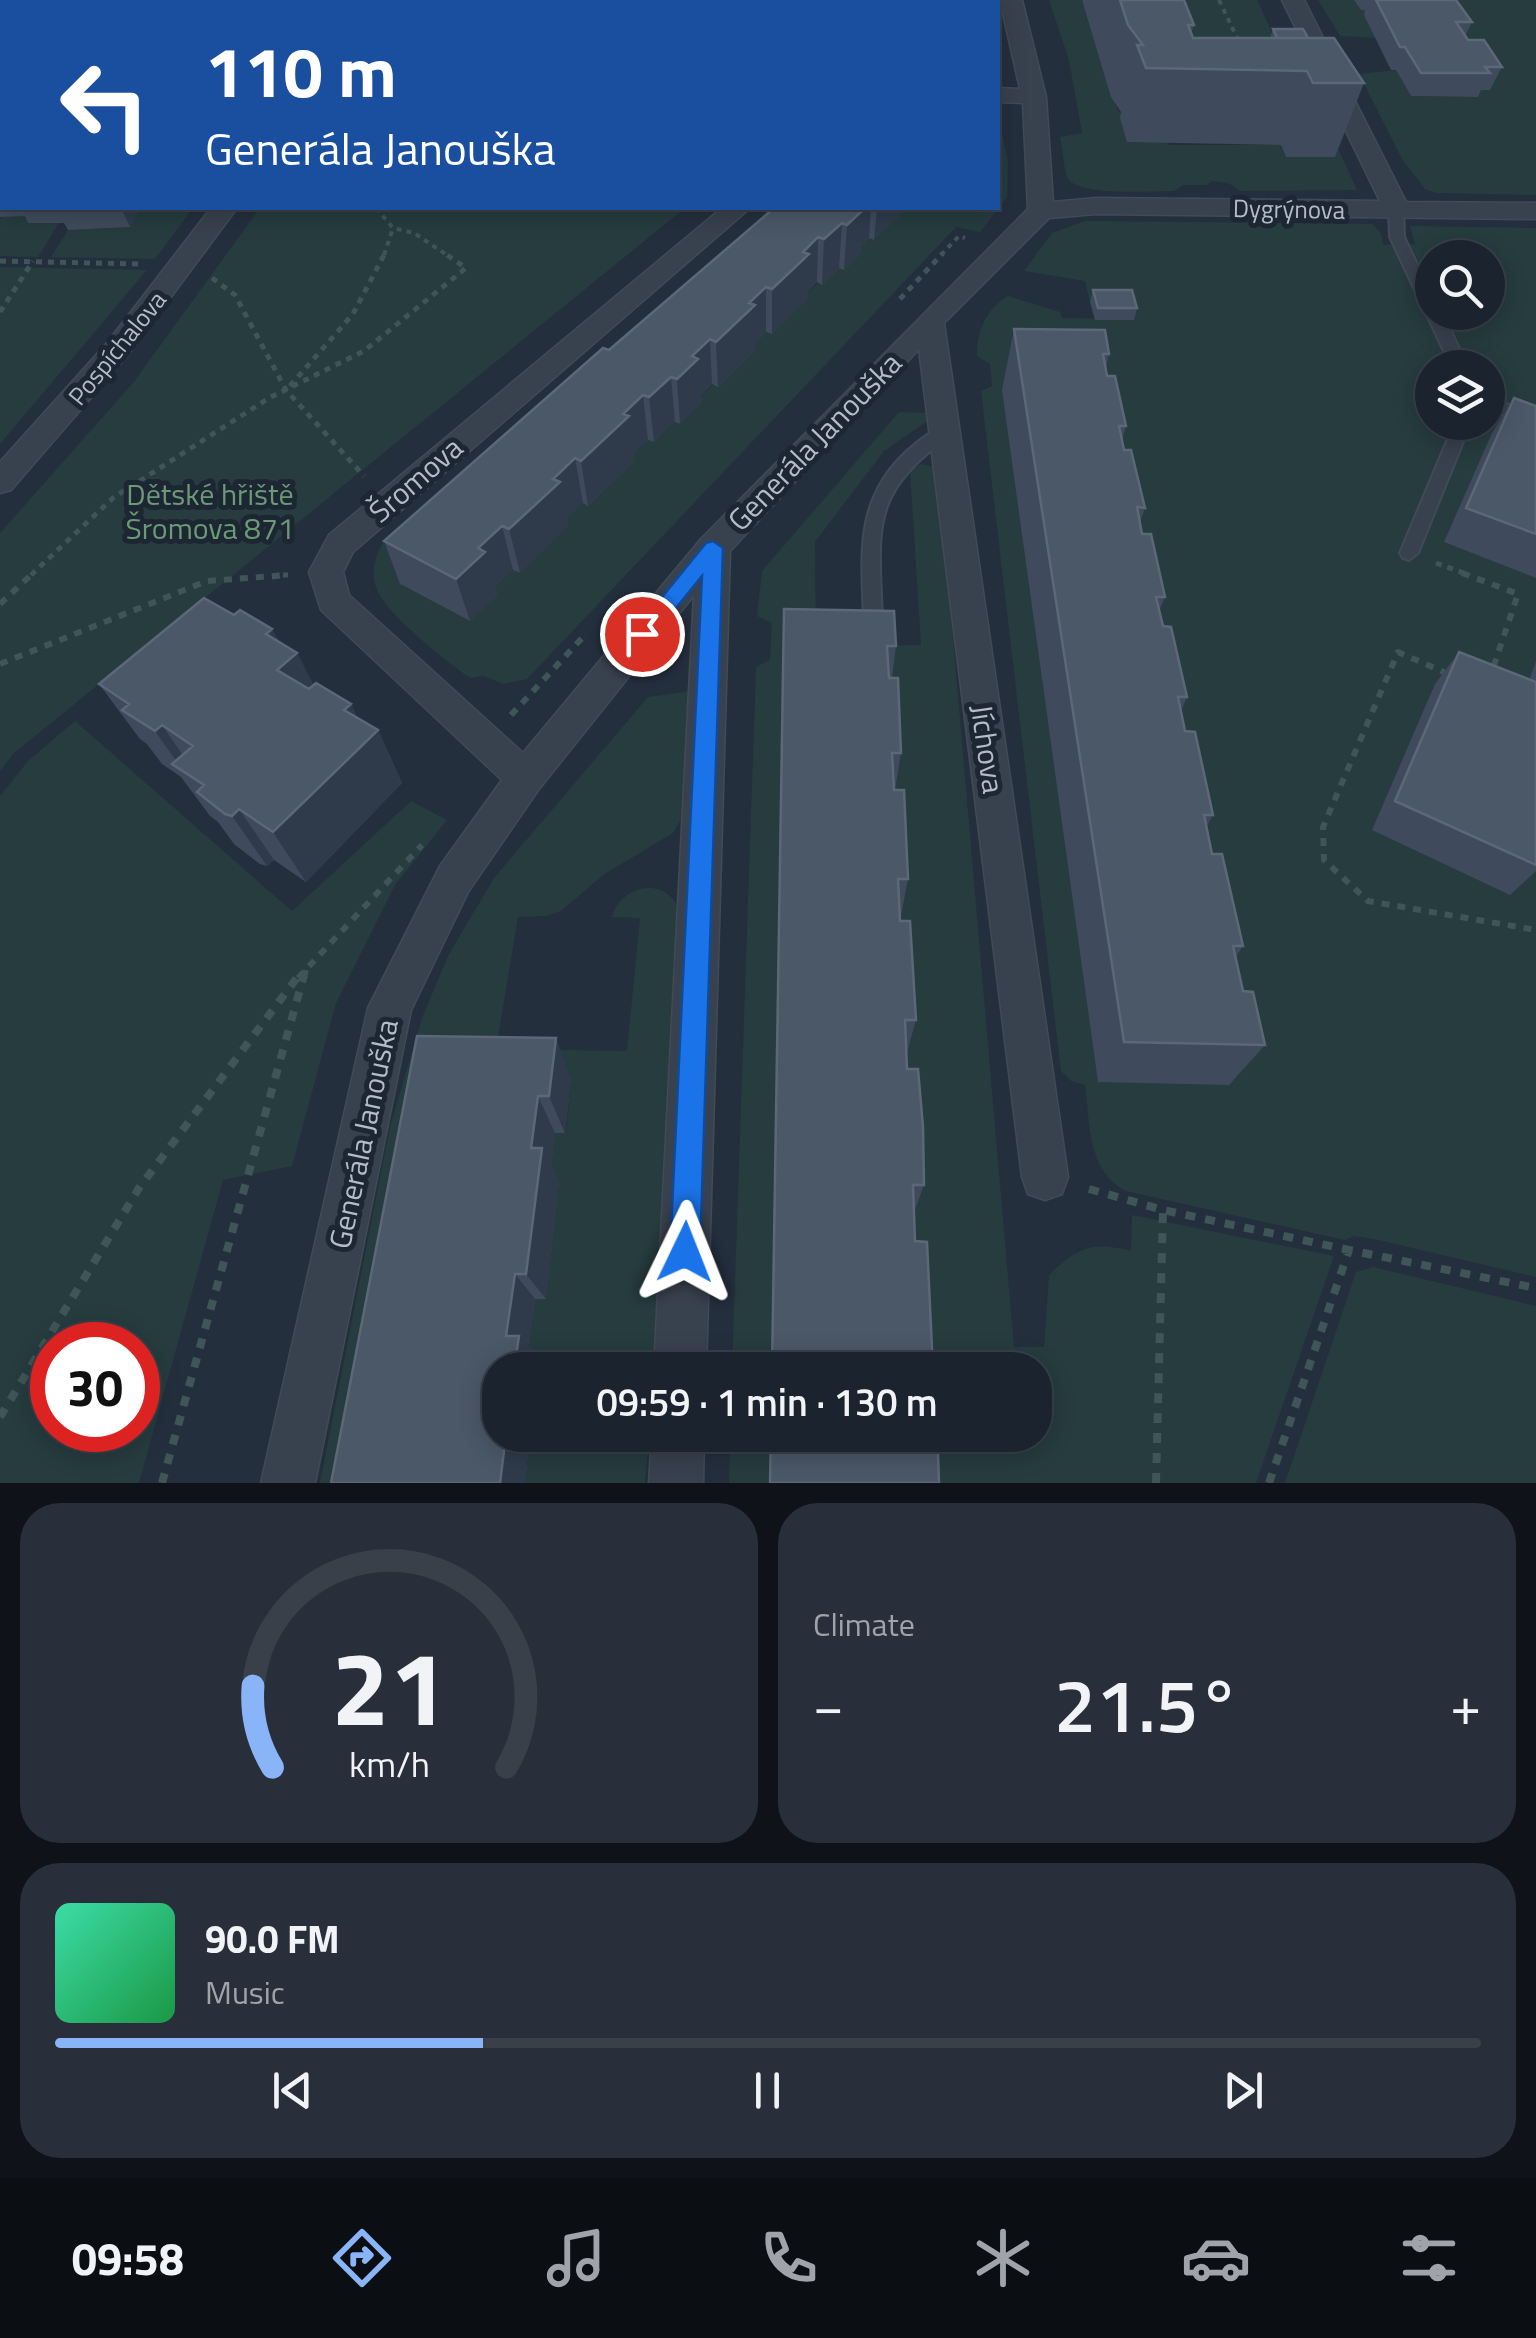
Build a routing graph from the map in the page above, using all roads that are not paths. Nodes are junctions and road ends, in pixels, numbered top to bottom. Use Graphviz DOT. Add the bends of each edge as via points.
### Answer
graph roads {
  1 [pos="1011,0"];
  2 [pos="1293,0"];
  3 [pos="1000,96"];
  4 [pos="1034,97"];
  5 [pos="1396,208"];
  6 [pos="223,210"];
  7 [pos="735,210"];
  8 [pos="1042,211"];
  9 [pos="1536,211"];
  10 [pos="1415,274"];
  11 [pos="930,321"];
  12 [pos="1505,409"];
  13 [pos="1536,420"];
  14 [pos="945,431"];
  15 [pos="1457,440"];
  16 [pos="0,482"];
  17 [pos="713,548"];
  18 [pos="1410,553"];
  19 [pos="873,622"];
  20 [pos="525,778"];
  21 [pos="1045,1177"];
  22 [pos="681,1352"];
  23 [pos="677,1452"];
  24 [pos="288,1483"];
  25 [pos="676,1483"];
  1 -- 4 [label="street"];
  2 -- 5 [label="street"];
  3 -- 4 [label="street"];
  4 -- 8 [label="street"];
  5 -- 8 [label="street, Dygrýnova"];
  5 -- 9 [label="street, Dygrýnova"];
  5 -- 10 [label="lane" via="1397,238"];
  6 -- 16 [label="street, Pospíchalova" via="58,420"];
  7 -- 20 [label="street, Šromova" via="341,544 326,572 333,601"];
  8 -- 11 [label="street, Generála Janouška"];
  11 -- 14 [label="street, Jíchova"];
  11 -- 17 [label="street, Generála Janouška"];
  12 -- 13 [label="lane"];
  14 -- 19 [label="lane" via="908,454 878,502 870,524"];
  14 -- 21 [label="street, Jíchova"];
  15 -- 18 [label="lane"];
  17 -- 20 [label="street, Generála Janouška"];
  17 -- 22 [label="street"];
  20 -- 24 [label="street, Generála Janouška" via="454,879 390,1008"];
  23 -- 25 [label="street"];
}
